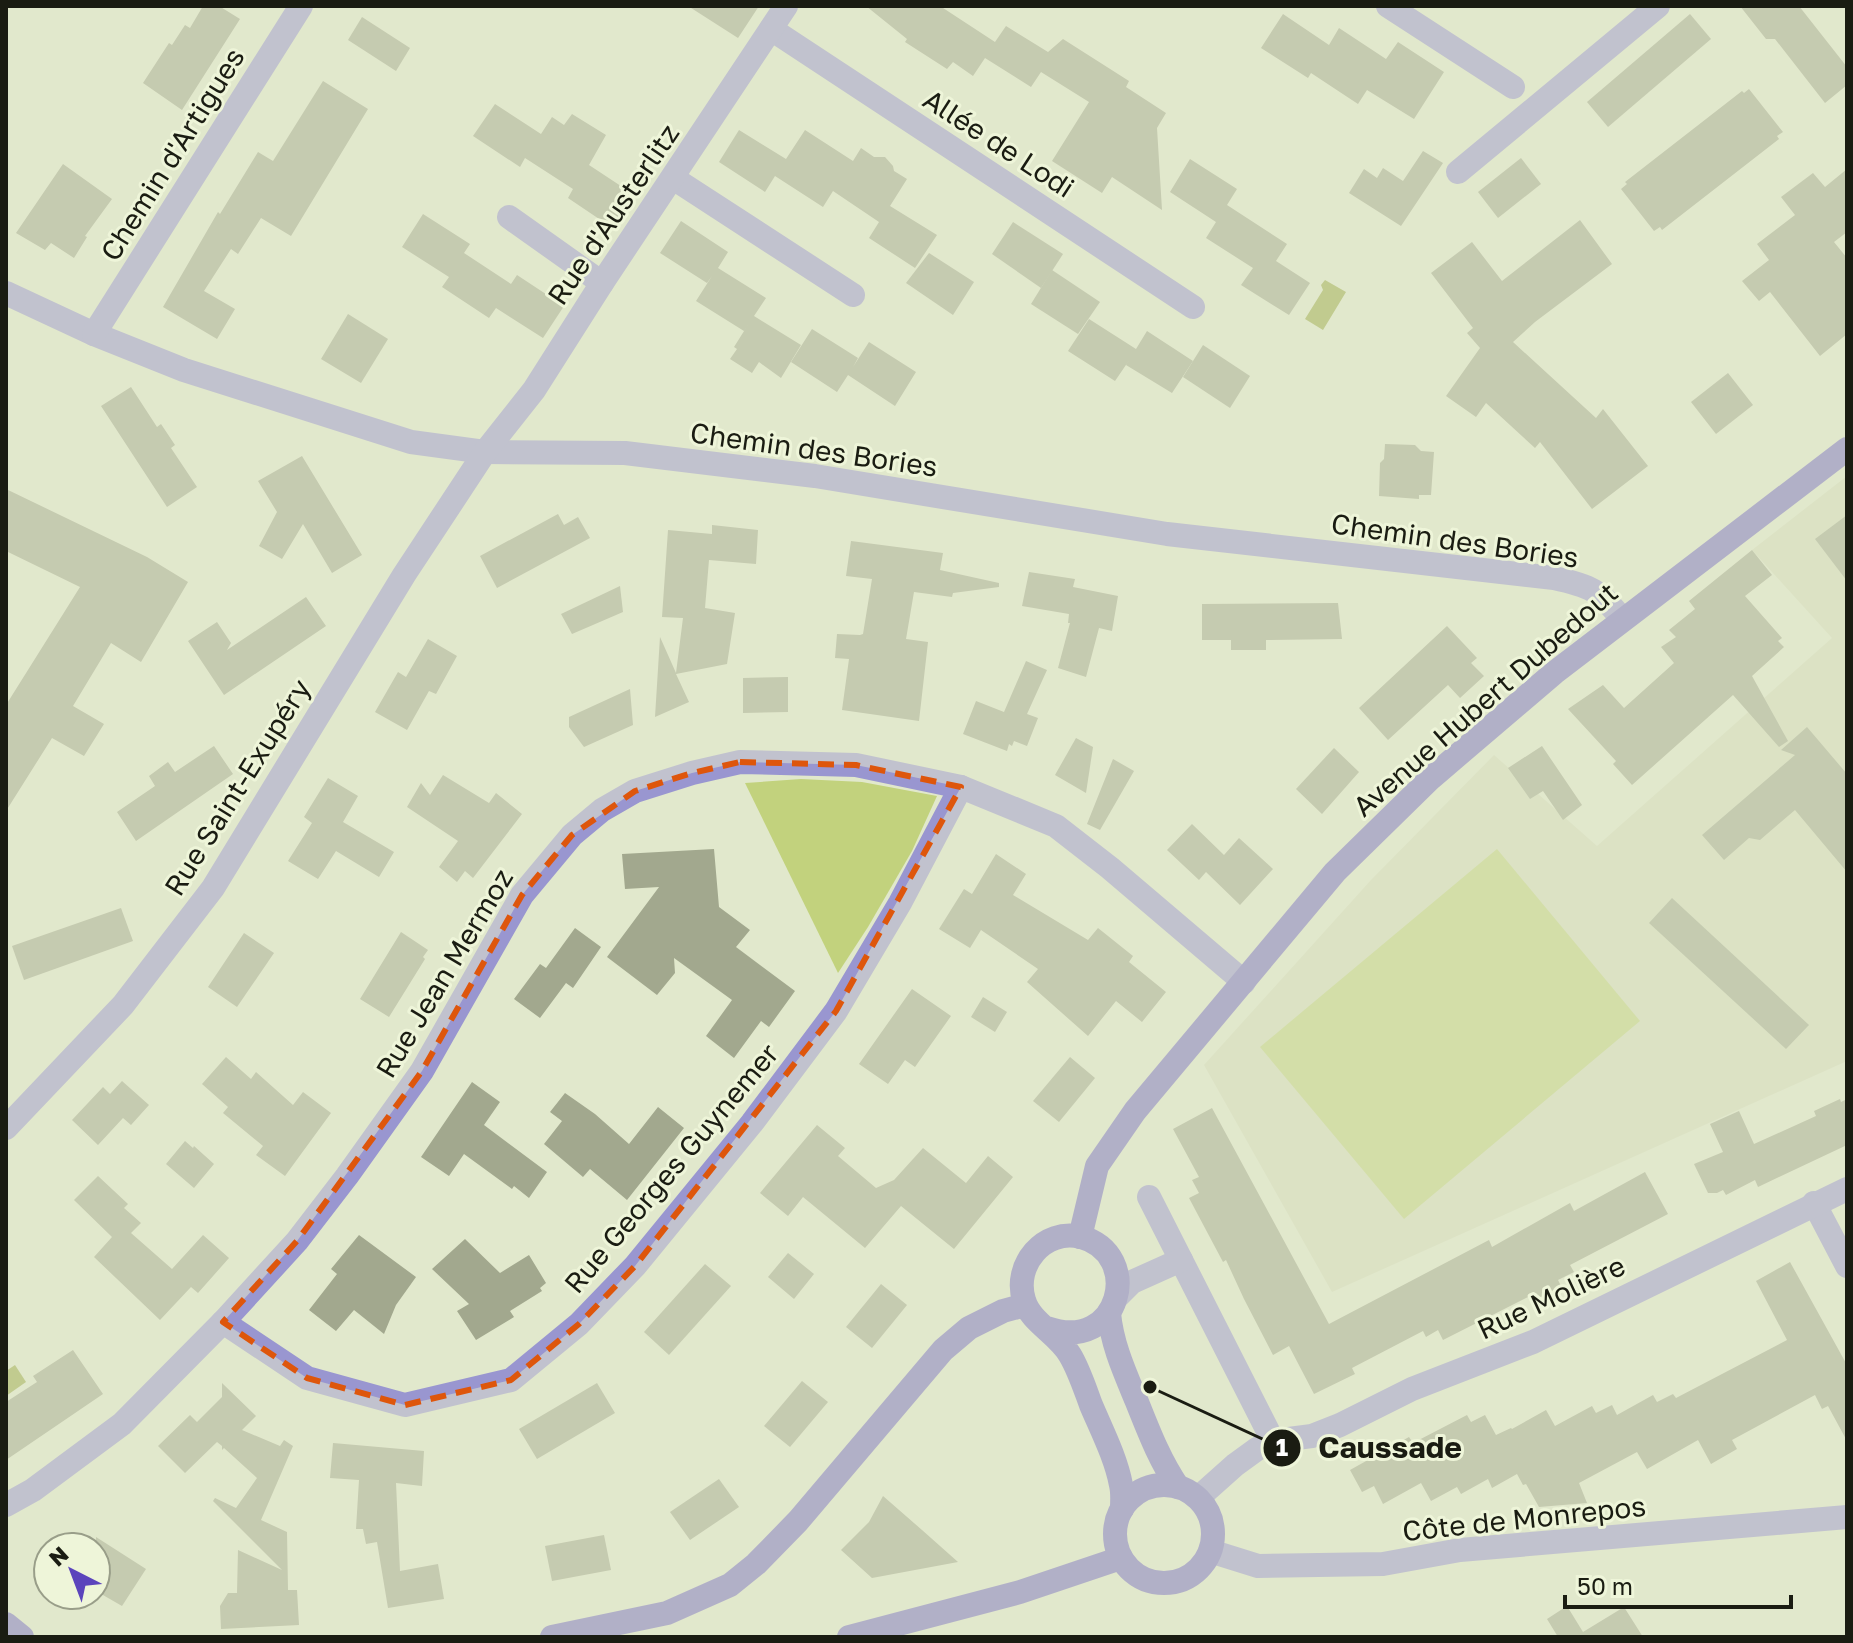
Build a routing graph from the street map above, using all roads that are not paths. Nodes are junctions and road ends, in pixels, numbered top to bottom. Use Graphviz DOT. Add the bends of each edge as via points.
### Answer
graph roads {
  1 [pos="301,6"];
  2 [pos="786,6"];
  3 [pos="1388,6"];
  4 [pos="1658,6"];
  5 [pos="771,29"];
  6 [pos="1513,87"];
  7 [pos="1458,172"];
  8 [pos="673,178"];
  9 [pos="509,217"];
  10 [pos="602,283"];
  11 [pos="6,293"];
  12 [pos="853,295"];
  13 [pos="1193,307"];
  14 [pos="94,334"];
  15 [pos="1847,449"];
  16 [pos="485,452"];
  17 [pos="1622,619"];
  18 [pos="961,787"];
  19 [pos="1244,982"];
  20 [pos="6,1128"];
  21 [pos="1847,1189"];
  22 [pos="1149,1197"];
  23 [pos="1814,1203"];
  24 [pos="1080,1237"];
  25 [pos="1181,1260"];
  26 [pos="1847,1266"];
  27 [pos="1025,1305"];
  28 [pos="1113,1305"];
  29 [pos="223,1322"];
  30 [pos="1047,1328"];
  31 [pos="1273,1441"];
  32 [pos="1188,1492"];
  33 [pos="6,1505"];
  34 [pos="1122,1509"];
  35 [pos="1847,1517"];
  36 [pos="1210,1551"];
  37 [pos="1121,1558"];
  38 [pos="6,1624"];
  39 [pos="882,1633"];
  40 [pos="22,1637"];
  41 [pos="552,1637"];
  42 [pos="849,1637"];
  1 -- 14 [label="street, Chemin d'Artigues"];
  2 -- 5 [label="street, Rue d'Austerlitz"];
  3 -- 6 [label="street"];
  4 -- 7 [label="street"];
  5 -- 8 [label="street, Rue d'Austerlitz"];
  5 -- 13 [label="street, Allée de Lodi"];
  8 -- 10 [label="street, Rue d'Austerlitz"];
  8 -- 12 [label="street"];
  9 -- 10 [label="street"];
  10 -- 16 [label="street, Rue d'Austerlitz" via="534,390"];
  11 -- 14 [label="street, Chemin des Bories"];
  14 -- 16 [label="street, Chemin des Bories" via="184,370 411,442"];
  15 -- 17 [label="main road, Avenue Hubert Dubedout"];
  16 -- 17 [label="street, Chemin des Bories" via="625,453 815,476 1167,534 1554,578 1582,584 1605,598"];
  16 -- 20 [label="street, Rue Saint-Exupéry" via="213,888 123,1005"];
  17 -- 19 [label="main road, Avenue Hubert Dubedout" via="1431,778 1335,872"];
  18 -- 19 [label="street, Rue Jean Mermoz" via="1056,826"];
  18 -- 29 [label="street, Rue Jean Mermoz" via="856,765 740,762 635,791 602,810 572,835 522,895 414,1083 297,1241"];
  18 -- 29 [label="street, Rue Georges Guynemer" via="836,1011 752,1123 635,1266 579,1324 511,1380 405,1405 307,1378"];
  19 -- 24 [label="main road, Avenue Hubert Dubedout" via="1135,1111 1097,1166"];
  21 -- 23 [label="street, Rue Molière"];
  22 -- 25 [label="street"];
  23 -- 26 [label="street"];
  23 -- 31 [label="street, Rue Molière" via="1533,1342 1412,1389 1312,1436"];
  24 -- 27 [label="main road" via="1050,1240 1027,1260 1021,1290"];
  24 -- 28 [label="main road" via="1095,1243 1115,1266"];
  25 -- 28 [label="street" via="1132,1282"];
  25 -- 31 [label="street"];
  27 -- 30 [label="main road"];
  27 -- 41 [label="main road" via="969,1328 943,1350 798,1521 730,1585 667,1613"];
  28 -- 30 [label="main road" via="1088,1330 1060,1333"];
  28 -- 32 [label="main road" via="1111,1332 1118,1355 1165,1469"];
  29 -- 33 [label="street, Rue Jean Mermoz" via="122,1424"];
  30 -- 34 [label="main road" via="1078,1371 1115,1463"];
  31 -- 32 [label="street, Rue Molière"];
  32 -- 34 [label="main road" via="1162,1485 1146,1489"];
  32 -- 36 [label="main road" via="1209,1513"];
  34 -- 37 [label="main road" via="1116,1525"];
  35 -- 36 [label="street, Côte de Monrepos" via="1460,1550 1383,1564 1258,1566"];
  36 -- 37 [label="main road" via="1190,1576 1159,1583 1131,1571"];
  37 -- 39 [label="main road"];
  38 -- 40 [label="main road"];
  39 -- 42 [label="main road"];
}
